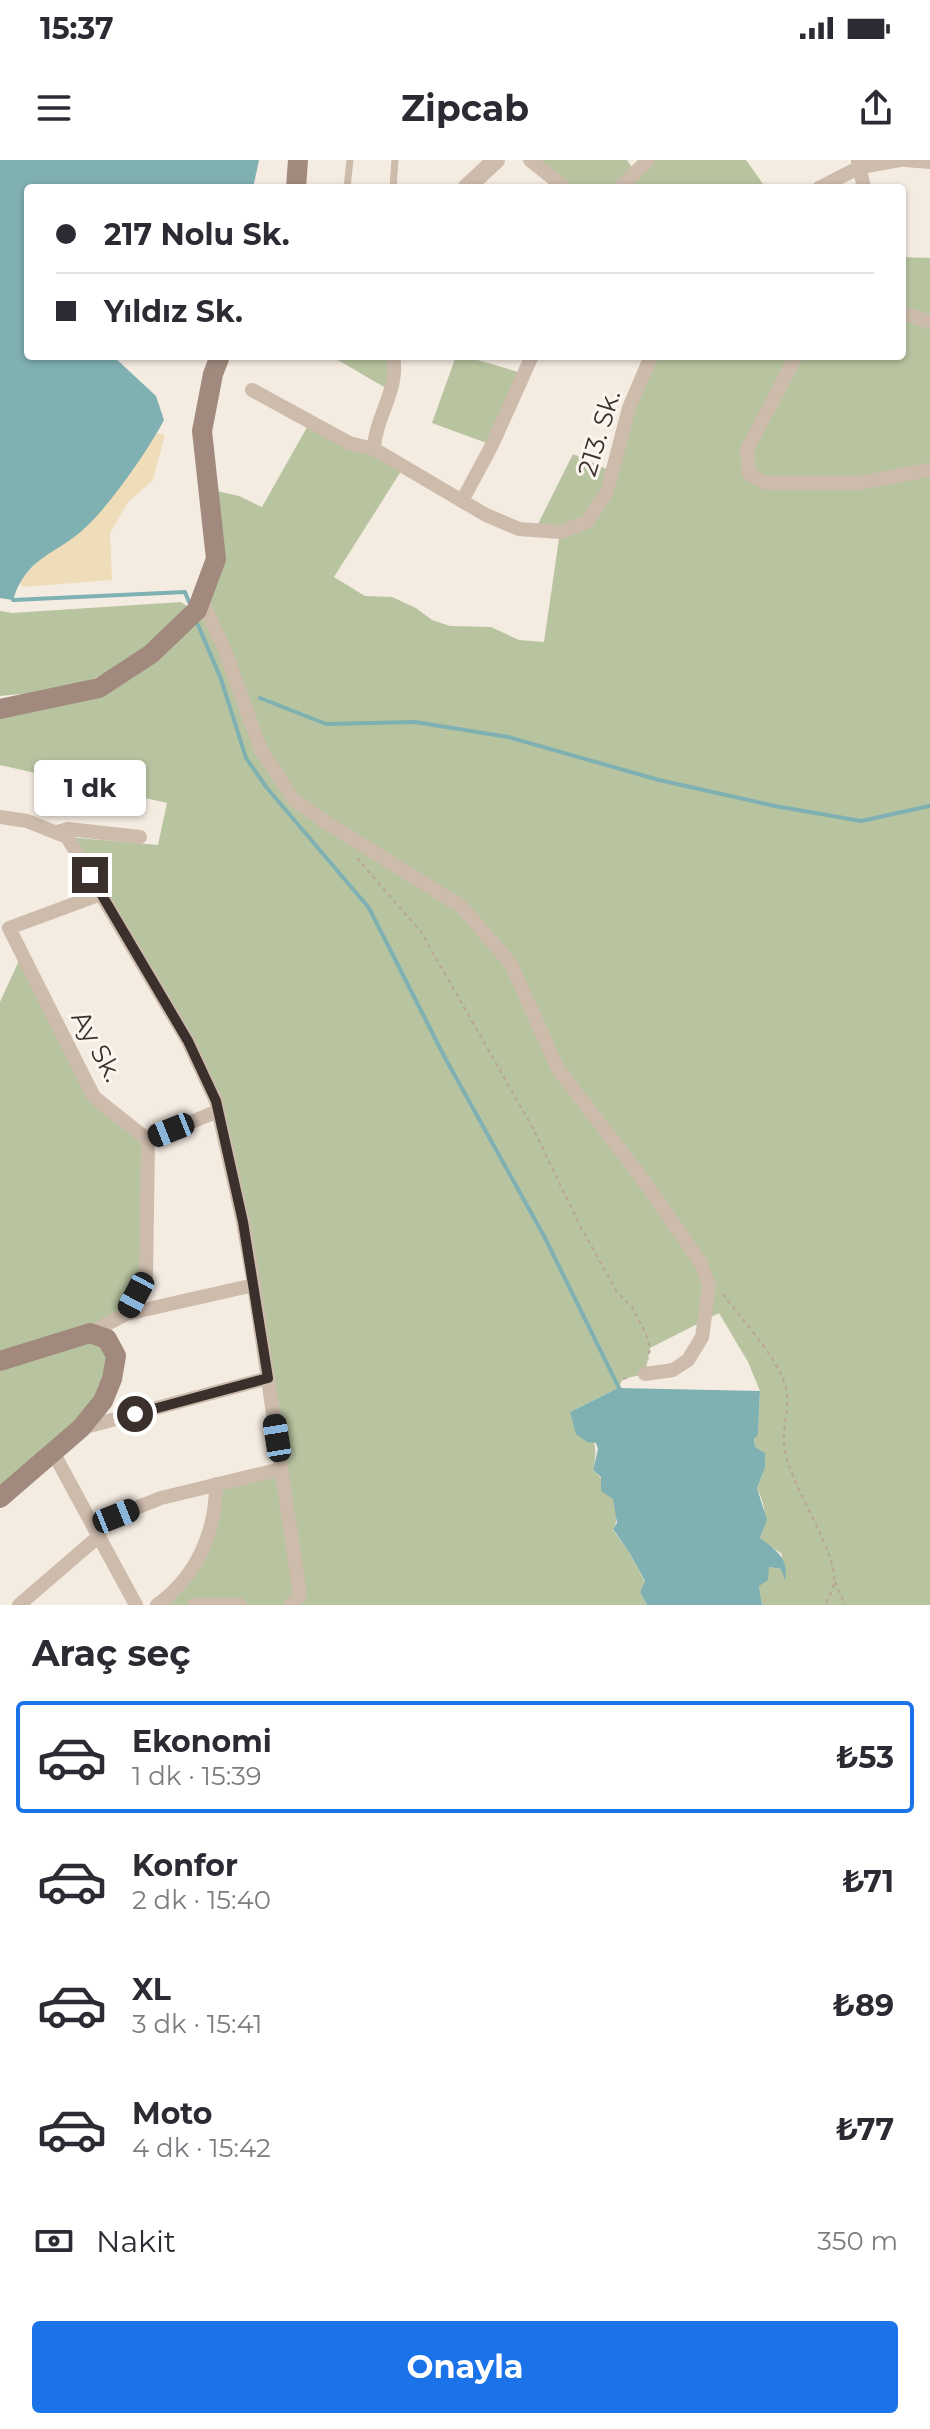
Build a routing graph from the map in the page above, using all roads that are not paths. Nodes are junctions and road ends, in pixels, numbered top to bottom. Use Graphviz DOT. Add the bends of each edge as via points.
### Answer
graph roads {
  1 [pos="298,160"];
  2 [pos="350,160"];
  3 [pos="395,160"];
  4 [pos="530,160"];
  5 [pos="648,160"];
  6 [pos="902,160"];
  7 [pos="930,162"];
  8 [pos="489,163"];
  9 [pos="859,164"];
  10 [pos="296,184"];
  11 [pos="347,184"];
  12 [pos="393,184"];
  13 [pos="470,184"];
  14 [pos="560,184"];
  15 [pos="623,184"];
  16 [pos="826,184"];
  17 [pos="863,184"];
  18 [pos="906,314"];
  19 [pos="930,322"];
  20 [pos="218,360"];
  21 [pos="394,360"];
  22 [pos="530,360"];
  23 [pos="649,360"];
  24 [pos="792,360"];
  25 [pos="252,390"];
  26 [pos="374,449"];
  27 [pos="930,470"];
  28 [pos="462,501"];
  29 [pos="200,603"];
  30 [pos="0,709"];
  31 [pos="0,817"];
  32 [pos="56,832"];
  33 [pos="140,837"];
  34 [pos="101,894"];
  35 [pos="218,1111"];
  36 [pos="148,1140"];
  37 [pos="254,1285"];
  38 [pos="126,1314"];
  39 [pos="90,1333"];
  40 [pos="0,1361"];
  41 [pos="645,1374"];
  42 [pos="268,1378"];
  43 [pos="81,1428"];
  44 [pos="53,1452"];
  45 [pos="281,1469"];
  46 [pos="216,1484"];
  47 [pos="0,1498"];
  48 [pos="96,1531"];
  49 [pos="19,1605"];
  50 [pos="136,1605"];
  51 [pos="157,1605"];
  52 [pos="194,1605"];
  53 [pos="240,1605"];
  54 [pos="291,1605"];
  1 -- 10 [label="main road"];
  2 -- 11 [label="lane"];
  3 -- 12 [label="lane"];
  4 -- 14 [label="street"];
  5 -- 15 [label="street"];
  6 -- 7 [label="street"];
  6 -- 9 [label="street"];
  8 -- 13 [label="street"];
  9 -- 16 [label="street"];
  9 -- 17 [label="street"];
  18 -- 19 [label="street"];
  20 -- 29 [label="main road" via="202,431 216,559"];
  21 -- 26 [label="street"];
  22 -- 28 [label="street"];
  23 -- 28 [label="street, 213. Sk." via="629,408 607,492 587,522 560,532 519,529"];
  24 -- 27 [label="street" via="747,450 749,474 765,483 858,483"];
  25 -- 26 [label="street" via="349,443"];
  26 -- 28 [label="street"];
  29 -- 30 [label="main road" via="151,654 99,688"];
  29 -- 41 [label="street" via="224,648 261,750 294,800 462,907 511,964 558,1069 701,1263 709,1286 702,1337 688,1360 673,1370"];
  31 -- 32 [label="street"];
  32 -- 33 [label="street"];
  32 -- 34 [label="street" via="67,837"];
  34 -- 35 [label="street" via="188,1041"];
  34 -- 36 [label="street, Ay Sk." via="9,928 94,1097"];
  35 -- 36 [label="street"];
  35 -- 37 [label="street"];
  36 -- 38 [label="street" via="146,1276"];
  37 -- 38 [label="street"];
  37 -- 42 [label="street"];
  38 -- 39 [label="street"];
  39 -- 40 [label="main road"];
  39 -- 43 [label="main road" via="107,1339 116,1356 103,1401"];
  42 -- 43 [label="street"];
  42 -- 45 [label="street"];
  43 -- 44 [label="main road"];
  44 -- 47 [label="main road"];
  44 -- 48 [label="street"];
  45 -- 46 [label="street"];
  45 -- 54 [label="street" via="300,1595"];
  46 -- 48 [label="street" via="161,1498"];
  46 -- 51 [label="street" via="207,1540 192,1572"];
  48 -- 49 [label="street"];
  48 -- 50 [label="street"];
  52 -- 53 [label="street"];
}
